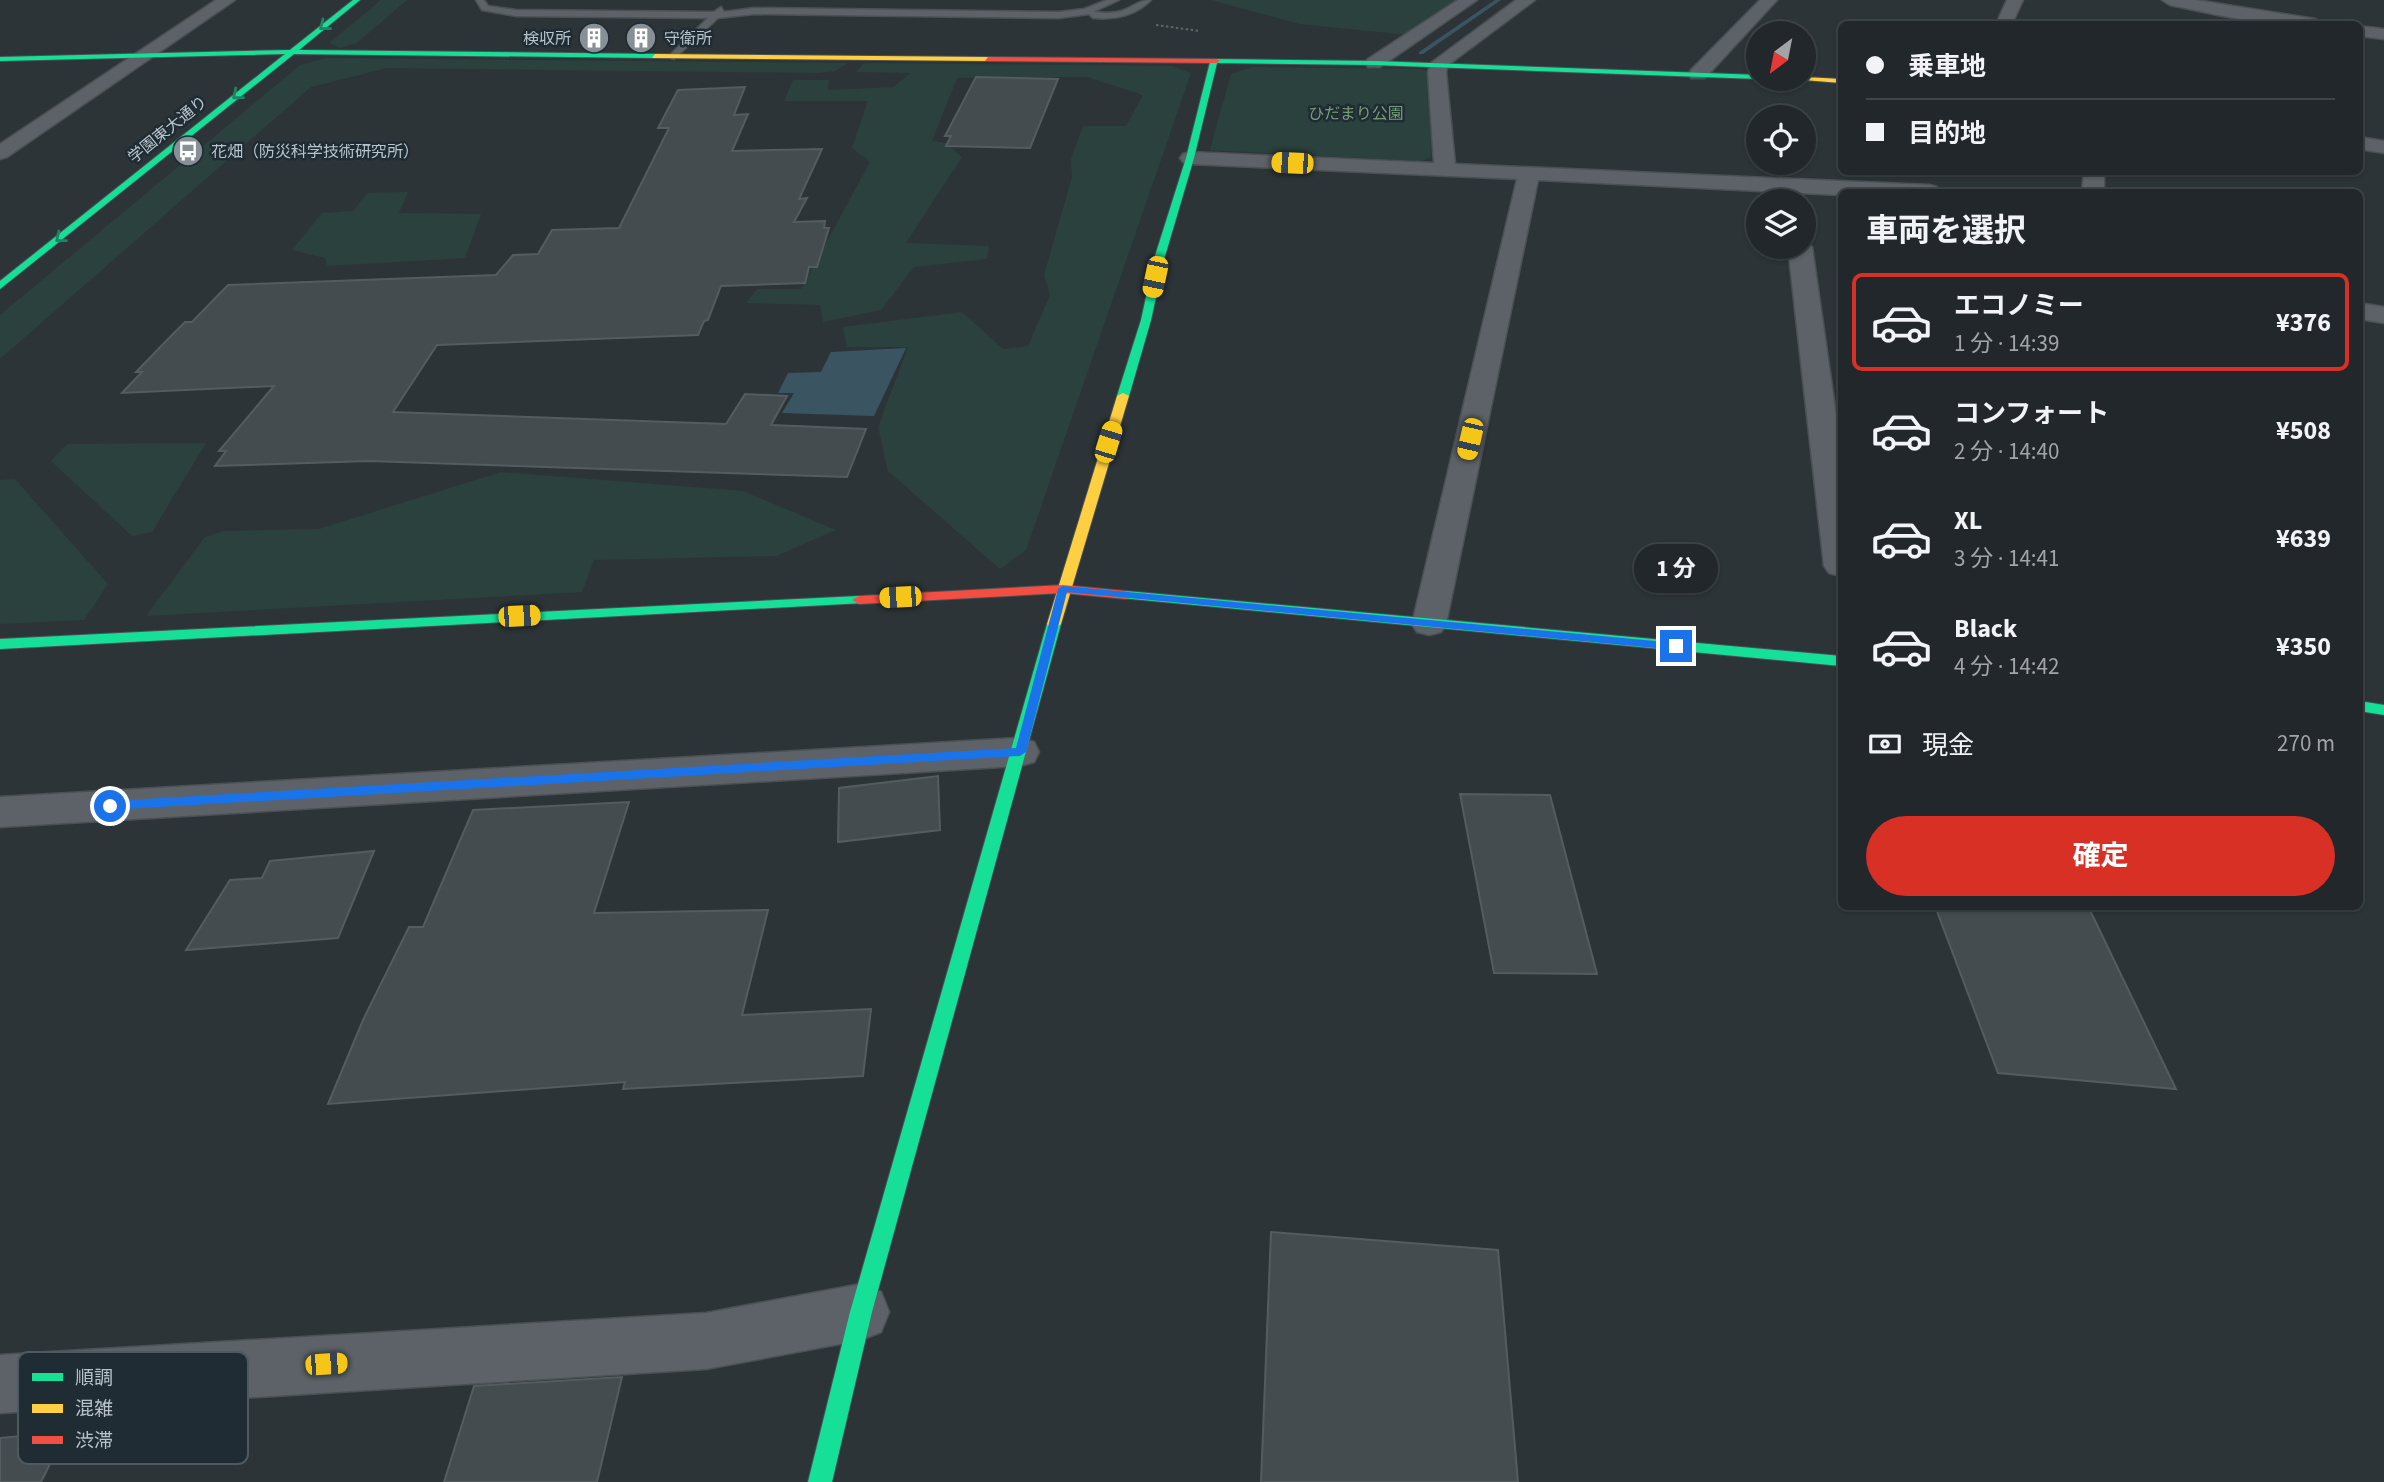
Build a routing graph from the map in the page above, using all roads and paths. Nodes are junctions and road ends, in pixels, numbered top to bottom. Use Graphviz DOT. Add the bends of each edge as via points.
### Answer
graph roads {
  1 [pos="227,0"];
  2 [pos="357,0"];
  3 [pos="480,0"];
  4 [pos="661,0"];
  5 [pos="729,0"];
  6 [pos="1115,0"];
  7 [pos="1147,0"];
  8 [pos="1469,0"];
  9 [pos="1527,0"];
  10 [pos="1769,0"];
  11 [pos="2015,0"];
  12 [pos="2171,0"];
  13 [pos="953,2"];
  14 [pos="646,14"];
  15 [pos="718,15"];
  16 [pos="956,15"];
  17 [pos="1091,17"];
  18 [pos="2254,20"];
  19 [pos="2005,21"];
  20 [pos="950,28"];
  21 [pos="2363,31"];
  22 [pos="286,34"];
  23 [pos="2384,34"];
  24 [pos="262,52"];
  25 [pos="290,52"];
  26 [pos="145,56"];
  27 [pos="674,56"];
  28 [pos="0,59"];
  29 [pos="1214,62"];
  30 [pos="1374,63"];
  31 [pos="1440,63"];
  32 [pos="240,69"];
  33 [pos="1698,74"];
  34 [pos="1746,76"];
  35 [pos="1816,80"];
  36 [pos="1838,81"];
  37 [pos="2363,144"];
  38 [pos="2384,147"];
  39 [pos="0,153"];
  40 [pos="1190,158"];
  41 [pos="1445,170"];
  42 [pos="1529,174"];
  43 [pos="1746,190"];
  44 [pos="1838,193"];
  45 [pos="1816,194"];
  46 [pos="1802,259"];
  47 [pos="0,286"];
  48 [pos="2363,312"];
  49 [pos="2384,315"];
  50 [pos="1838,543"];
  51 [pos="1063,589"];
  52 [pos="1429,624"];
  53 [pos="0,644"];
  54 [pos="1838,662"];
  55 [pos="2363,707"];
  56 [pos="2384,710"];
  57 [pos="1020,752"];
  58 [pos="0,812"];
  59 [pos="861,1312"];
  60 [pos="248,1369"];
  61 [pos="18,1383"];
  62 [pos="0,1384"];
  63 [pos="820,1482"];
  1 -- 26 [label="street"];
  2 -- 25 [label="street, 学園東大通り, one-way"];
  3 -- 14 [label="lane" via="485,8 516,13"];
  4 -- 14 [label="lane"];
  5 -- 15 [label="lane"];
  6 -- 17 [label="lane"];
  7 -- 17 [label="lane" via="1111,18"];
  8 -- 30 [label="street"];
  9 -- 31 [label="street"];
  10 -- 33 [label="street"];
  11 -- 19 [label="street"];
  12 -- 18 [label="street"];
  13 -- 16 [label="lane" via="964,4"];
  14 -- 15 [label="lane"];
  15 -- 16 [label="lane" via="754,11"];
  15 -- 27 [label="lane"];
  16 -- 17 [label="lane"];
  16 -- 20 [label="lane"];
  21 -- 23 [label="street"];
  22 -- 24 [label="street"];
  24 -- 25 [label="street"];
  24 -- 26 [label="street"];
  24 -- 32 [label="street"];
  25 -- 27 [label="street"];
  25 -- 47 [label="street, 学園東大通り, one-way"];
  26 -- 28 [label="street"];
  26 -- 39 [label="street"];
  27 -- 29 [label="street"];
  29 -- 30 [label="street"];
  29 -- 40 [label="street"];
  30 -- 31 [label="street"];
  31 -- 33 [label="street"];
  31 -- 41 [label="street"];
  33 -- 34 [label="street"];
  35 -- 36 [label="street"];
  37 -- 38 [label="street"];
  40 -- 41 [label="street"];
  40 -- 51 [label="street" via="1146,320"];
  41 -- 42 [label="street"];
  42 -- 43 [label="street"];
  42 -- 52 [label="street"];
  44 -- 45 [label="street"];
  46 -- 50 [label="street"];
  48 -- 49 [label="street"];
  51 -- 52 [label="street"];
  51 -- 53 [label="street"];
  51 -- 57 [label="street"];
  52 -- 54 [label="street"];
  55 -- 56 [label="street"];
  57 -- 58 [label="street"];
  57 -- 59 [label="street"];
  59 -- 60 [label="street" via="706,1341"];
  59 -- 63 [label="street"];
  61 -- 62 [label="street"];
}
